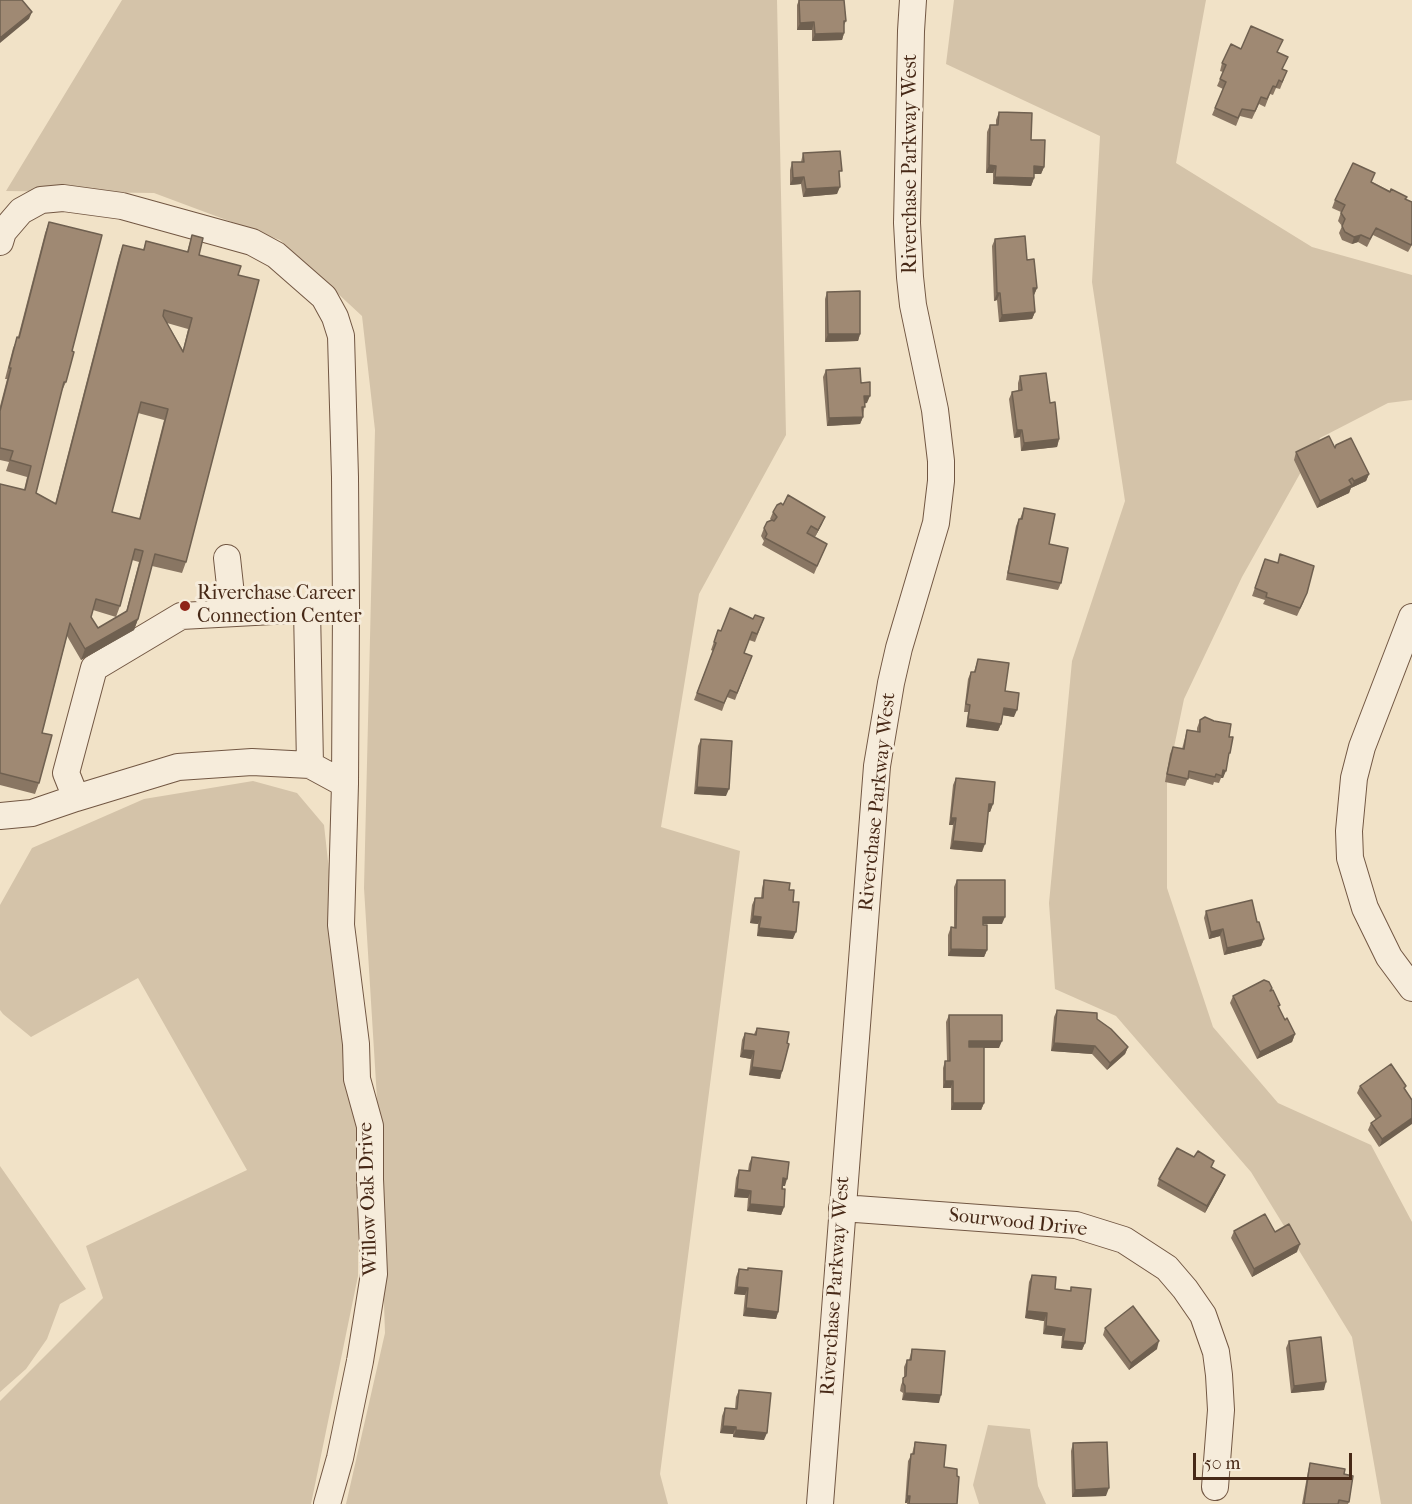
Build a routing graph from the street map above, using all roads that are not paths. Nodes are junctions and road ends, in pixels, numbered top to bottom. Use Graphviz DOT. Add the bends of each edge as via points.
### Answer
graph roads {
  1 [pos="913,0"];
  2 [pos="0,242"];
  3 [pos="227,558"];
  4 [pos="346,607"];
  5 [pos="307,609"];
  6 [pos="233,613"];
  7 [pos="1412,617"];
  8 [pos="310,765"];
  9 [pos="345,784"];
  10 [pos="76,798"];
  11 [pos="0,816"];
  12 [pos="1412,988"];
  13 [pos="842,1208"];
  14 [pos="1215,1487"];
  15 [pos="327,1504"];
  16 [pos="820,1504"];
  1 -- 13 [label="street, Riverchase Parkway West" via="907,223 910,277 935,410 941,481 936,523 898,648 877,766"];
  2 -- 4 [label="street, Willow Oak Drive" via="3,232 21,211 41,200 63,198 122,206 252,242 276,255 324,297 341,336"];
  3 -- 6 [label="street"];
  4 -- 5 [label="street"];
  4 -- 9 [label="street, Willow Oak Drive"];
  5 -- 6 [label="street"];
  5 -- 8 [label="street"];
  6 -- 10 [label="street" via="182,616 94,668 66,773"];
  7 -- 12 [label="street" via="1362,747 1354,778 1349,831 1350,858 1365,908 1389,957"];
  8 -- 9 [label="street"];
  8 -- 10 [label="street" via="267,762 178,767"];
  9 -- 15 [label="street, Willow Oak Drive" via="341,925 357,1079 370,1126 374,1274 360,1361"];
  10 -- 11 [label="street" via="32,813"];
  13 -- 14 [label="street, Sourwood Drive" via="1076,1226 1124,1240 1167,1268 1203,1315 1216,1352 1221,1410"];
  13 -- 16 [label="street, Riverchase Parkway West"];
}
